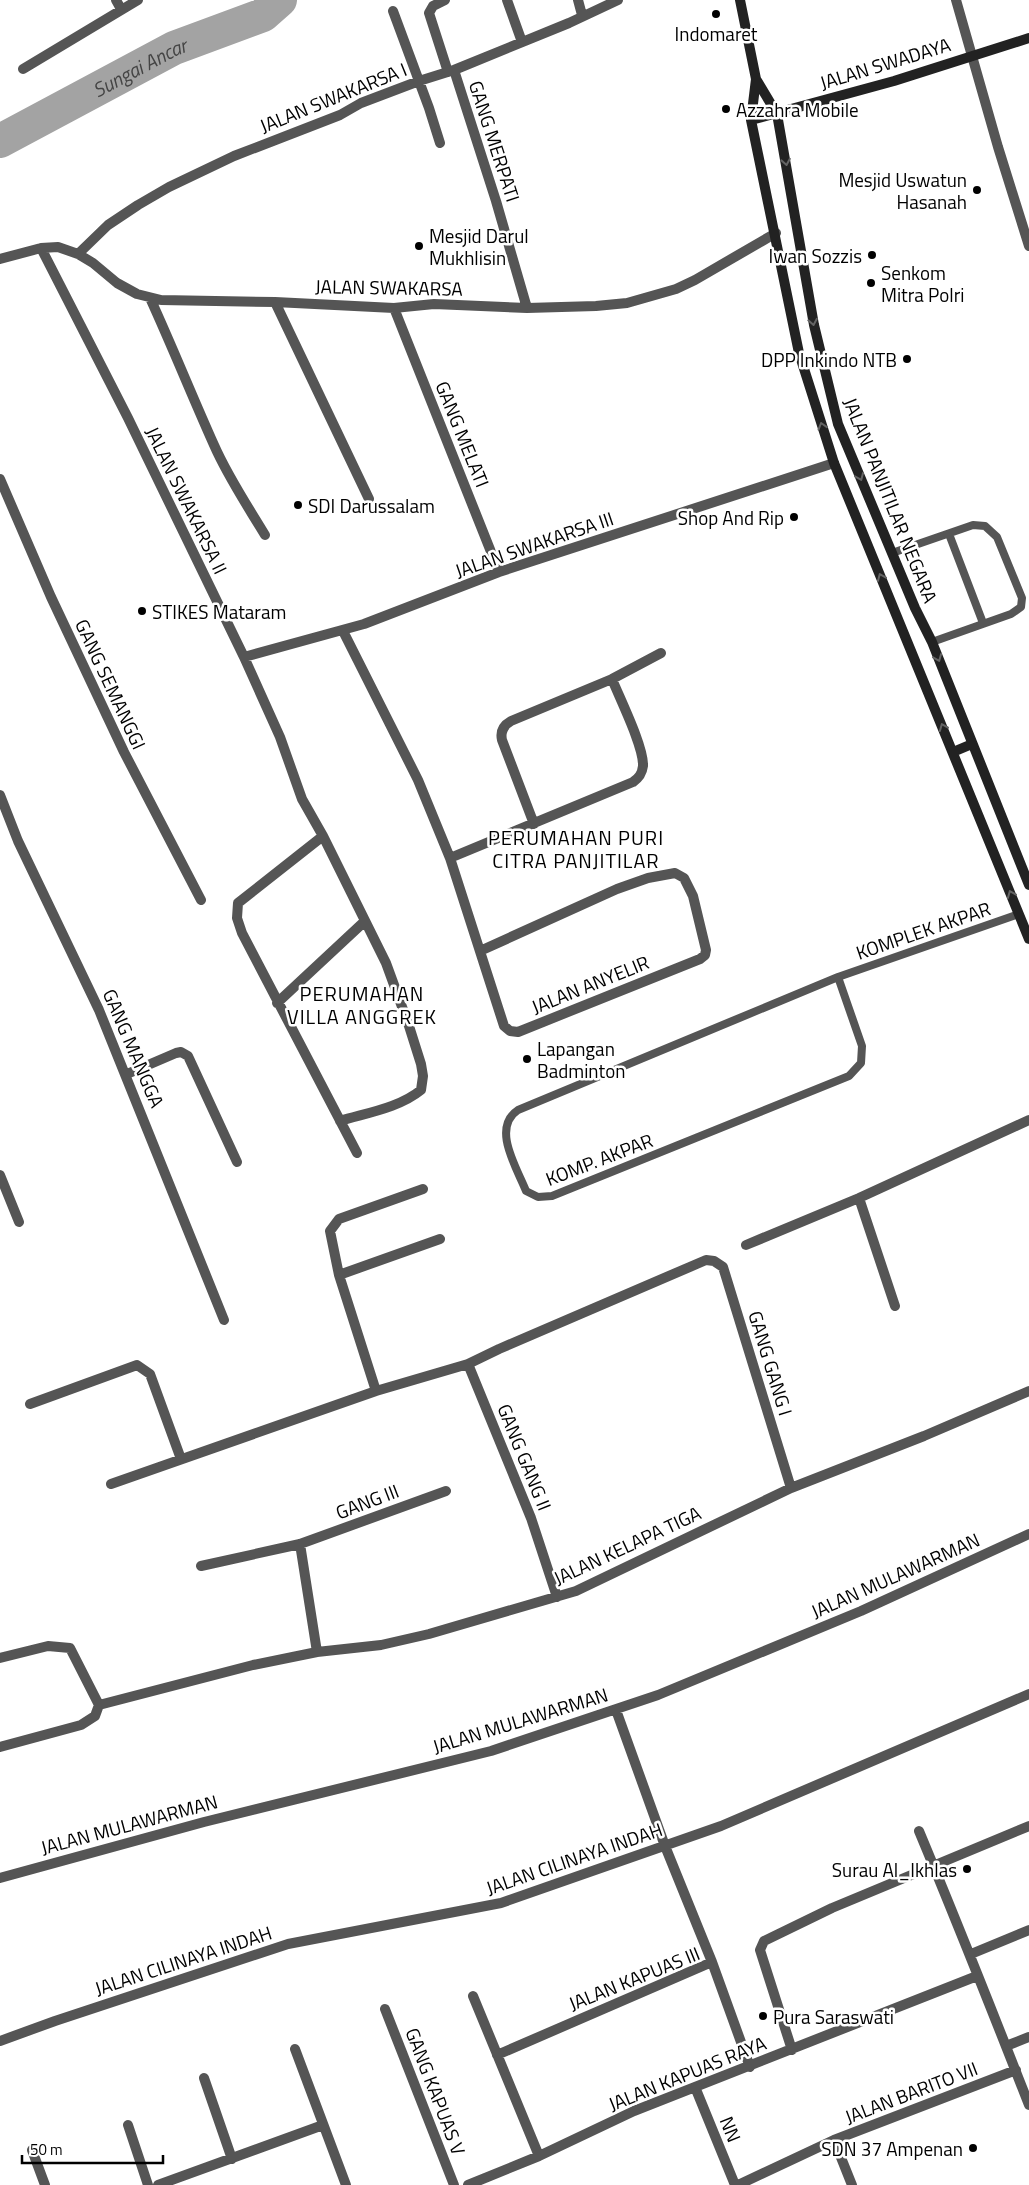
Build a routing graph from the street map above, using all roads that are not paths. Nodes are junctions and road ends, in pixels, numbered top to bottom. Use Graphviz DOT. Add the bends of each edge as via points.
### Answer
graph roads {
  1 [pos="138,0"];
  2 [pos="445,0"];
  3 [pos="507,0"];
  4 [pos="578,0"];
  5 [pos="618,0"];
  6 [pos="740,0"];
  7 [pos="956,0"];
  8 [pos="118,5"];
  9 [pos="393,11"];
  10 [pos="582,15"];
  11 [pos="1029,38"];
  12 [pos="522,42"];
  13 [pos="971,55"];
  14 [pos="23,69"];
  15 [pos="451,71"];
  16 [pos="756,79"];
  17 [pos="418,81"];
  18 [pos="777,114"];
  19 [pos="751,120"];
  20 [pos="440,143"];
  21 [pos="776,234"];
  22 [pos="1029,246"];
  23 [pos="41,248"];
  24 [pos="78,254"];
  25 [pos="0,259"];
  26 [pos="150,298"];
  27 [pos="275,302"];
  28 [pos="394,308"];
  29 [pos="527,308"];
  30 [pos="834,463"];
  31 [pos="0,479"];
  32 [pos="369,499"];
  33 [pos="949,534"];
  34 [pos="265,535"];
  35 [pos="892,553"];
  36 [pos="499,572"];
  37 [pos="983,623"];
  38 [pos="343,631"];
  39 [pos="932,642"];
  40 [pos="661,654"];
  41 [pos="244,657"];
  42 [pos="612,679"];
  43 [pos="972,744"];
  44 [pos="953,752"];
  45 [pos="0,796"];
  46 [pos="534,824"];
  47 [pos="323,836"];
  48 [pos="450,858"];
  49 [pos="1027,873"];
  50 [pos="1029,885"];
  51 [pos="201,900"];
  52 [pos="1019,914"];
  53 [pos="365,921"];
  54 [pos="1029,940"];
  55 [pos="480,951"];
  56 [pos="838,977"];
  57 [pos="277,1003"];
  58 [pos="127,1074"];
  59 [pos="1029,1120"];
  60 [pos="340,1121"];
  61 [pos="357,1153"];
  62 [pos="237,1162"];
  63 [pos="0,1175"];
  64 [pos="423,1189"];
  65 [pos="860,1198"];
  66 [pos="19,1222"];
  67 [pos="440,1239"];
  68 [pos="746,1245"];
  69 [pos="339,1275"];
  70 [pos="895,1306"];
  71 [pos="224,1320"];
  72 [pos="468,1364"];
  73 [pos="376,1391"];
  74 [pos="1029,1391"];
  75 [pos="30,1404"];
  76 [pos="181,1459"];
  77 [pos="111,1484"];
  78 [pos="791,1488"];
  79 [pos="446,1491"];
  80 [pos="1029,1534"];
  81 [pos="300,1544"];
  82 [pos="201,1566"];
  83 [pos="557,1597"];
  84 [pos="317,1652"];
  85 [pos="0,1658"];
  86 [pos="1029,1694"];
  87 [pos="99,1705"];
  88 [pos="616,1710"];
  89 [pos="0,1747"];
  90 [pos="1029,1826"];
  91 [pos="919,1831"];
  92 [pos="665,1846"];
  93 [pos="934,1866"];
  94 [pos="0,1878"];
  95 [pos="1029,1930"];
  96 [pos="971,1954"];
  97 [pos="712,1962"];
  98 [pos="977,1976"];
  99 [pos="473,1996"];
  100 [pos="385,2009"];
  101 [pos="1029,2037"];
  102 [pos="0,2041"];
  103 [pos="1006,2046"];
  104 [pos="295,2049"];
  105 [pos="792,2050"];
  106 [pos="497,2055"];
  107 [pos="750,2067"];
  108 [pos="1016,2070"];
  109 [pos="204,2078"];
  110 [pos="695,2087"];
  111 [pos="1029,2105"];
  112 [pos="128,2125"];
  113 [pos="323,2125"];
  114 [pos="834,2140"];
  115 [pos="32,2150"];
  116 [pos="539,2156"];
  117 [pos="232,2160"];
  118 [pos="45,2185"];
  119 [pos="148,2185"];
  120 [pos="158,2185"];
  121 [pos="346,2185"];
  122 [pos="454,2185"];
  123 [pos="468,2185"];
  124 [pos="736,2185"];
  125 [pos="852,2185"];
  1 -- 8 [label="street"];
  2 -- 15 [label="street, GANG MERPATI" via="433,6 429,13"];
  3 -- 12 [label="street"];
  4 -- 10 [label="street"];
  5 -- 10 [label="street, JALAN SWAKARSA I"];
  6 -- 16 [label="main road, JALAN PANJITILAR NEGARA"];
  7 -- 13 [label="street"];
  8 -- 14 [label="street"];
  9 -- 17 [label="street"];
  10 -- 12 [label="street, JALAN SWAKARSA I"];
  11 -- 13 [label="main road, JALAN SWADAYA"];
  12 -- 15 [label="street, JALAN SWAKARSA I"];
  13 -- 18 [label="main road, JALAN SWADAYA"];
  13 -- 22 [label="street"];
  15 -- 17 [label="street, JALAN SWAKARSA I"];
  15 -- 29 [label="street, GANG MERPATI" via="496,201"];
  16 -- 18 [label="main road, JALAN PANJITILAR NEGARA"];
  16 -- 19 [label="main road"];
  17 -- 20 [label="street"];
  17 -- 24 [label="street, JALAN SWAKARSA I" via="234,156 168,187 108,225"];
  18 -- 19 [label="main road, JALAN SWADAYA"];
  18 -- 35 [label="main road, JALAN PANJITILAR NEGARA, one-way" via="823,370 838,424"];
  19 -- 21 [label="main road"];
  21 -- 29 [label="street, JALAN SWAKARSA" via="695,280 657,296 617,304"];
  30 -- 21 [label="main road, one-way" via="799,353"];
  23 -- 24 [label="street, JALAN SWAKARSA" via="58,247"];
  23 -- 25 [label="street, JALAN SWAKARSA"];
  23 -- 41 [label="street, JALAN SWAKARSA II"];
  24 -- 26 [label="street, JALAN SWAKARSA" via="117,283"];
  26 -- 27 [label="street, JALAN SWAKARSA"];
  26 -- 34 [label="street" via="214,446"];
  27 -- 28 [label="street, JALAN SWAKARSA"];
  27 -- 32 [label="street"];
  28 -- 29 [label="street, JALAN SWAKARSA" via="434,304"];
  28 -- 36 [label="street, GANG MELATI"];
  30 -- 36 [label="street, JALAN SWAKARSA III"];
  44 -- 30 [label="main road, one-way"];
  31 -- 51 [label="street, GANG SEMANGGI" via="51,598 124,752"];
  33 -- 35 [label="lane"];
  33 -- 37 [label="lane"];
  33 -- 37 [label="lane" via="974,525 991,530 997,537 1022,598 1018,610"];
  35 -- 39 [label="main road, JALAN PANJITILAR NEGARA"];
  36 -- 38 [label="street, JALAN SWAKARSA III"];
  37 -- 39 [label="lane"];
  38 -- 41 [label="street, JALAN SWAKARSA III"];
  38 -- 48 [label="street" via="418,780"];
  39 -- 43 [label="main road, JALAN PANJITILAR NEGARA, one-way"];
  40 -- 42 [label="street"];
  41 -- 47 [label="street, JALAN SWAKARSA II" via="280,738 302,799"];
  42 -- 46 [label="street" via="637,741 643,766 640,776 633,782"];
  42 -- 46 [label="street" via="511,721 504,727 502,740"];
  43 -- 44 [label="main road"];
  43 -- 49 [label="main road, JALAN PANJITILAR NEGARA"];
  52 -- 44 [label="main road, one-way"];
  45 -- 58 [label="street, GANG MANGGA" via="18,842"];
  46 -- 48 [label="street"];
  47 -- 53 [label="street, JALAN SWAKARSA II"];
  47 -- 57 [label="street" via="238,903 236,909 242,933"];
  48 -- 55 [label="street"];
  49 -- 50 [label="main road, JALAN PANJITILAR NEGARA"];
  52 -- 54 [label="main road"];
  52 -- 56 [label="lane, KOMPLEK AKPAR"];
  53 -- 57 [label="street"];
  53 -- 60 [label="street, JALAN SWAKARSA II" via="386,963 409,1026 421,1064 423,1083 413,1097"];
  55 -- 55 [label="street, JALAN ANYELIR" via="504,1026 518,1032 690,963 705,955 706,950 696,905 684,878 675,873 617,889"];
  56 -- 56 [label="lane, KOMP. AKPAR" via="515,1112 506,1126 506,1138 526,1191 538,1197 552,1196 850,1076 860,1063 863,1050"];
  57 -- 60 [label="street"];
  58 -- 62 [label="street" via="176,1053 188,1056"];
  58 -- 71 [label="street, GANG MANGGA"];
  59 -- 65 [label="street"];
  60 -- 61 [label="street"];
  63 -- 66 [label="street"];
  64 -- 69 [label="street" via="335,1223 330,1236"];
  65 -- 68 [label="street"];
  65 -- 70 [label="street"];
  67 -- 69 [label="street"];
  69 -- 73 [label="street"];
  72 -- 73 [label="street"];
  72 -- 78 [label="street, GANG GANG I" via="706,1260 714,1261 723,1267"];
  72 -- 83 [label="street, GANG GANG II" via="531,1518"];
  73 -- 76 [label="street"];
  74 -- 78 [label="street, JALAN KELAPA TIGA"];
  75 -- 76 [label="street" via="137,1365 150,1374"];
  76 -- 77 [label="street"];
  78 -- 83 [label="street, JALAN KELAPA TIGA" via="576,1591"];
  79 -- 81 [label="street, GANG III"];
  80 -- 88 [label="street, JALAN MULAWARMAN" via="860,1611"];
  81 -- 82 [label="street, GANG III"];
  81 -- 84 [label="street"];
  83 -- 84 [label="street, JALAN KELAPA TIGA" via="381,1645"];
  84 -- 87 [label="street, JALAN KELAPA TIGA"];
  85 -- 87 [label="street" via="48,1646 70,1648"];
  86 -- 92 [label="street, JALAN CILINAYA INDAH" via="722,1826"];
  87 -- 89 [label="street" via="96,1716 81,1725"];
  88 -- 92 [label="street"];
  88 -- 94 [label="street, JALAN MULAWARMAN" via="466,1758 204,1822"];
  90 -- 93 [label="street"];
  91 -- 93 [label="street"];
  92 -- 97 [label="street"];
  92 -- 102 [label="street, JALAN CILINAYA INDAH" via="501,1903 288,1944"];
  93 -- 96 [label="street"];
  93 -- 105 [label="street" via="832,1908 764,1941 760,1950"];
  95 -- 96 [label="street"];
  96 -- 98 [label="street"];
  97 -- 106 [label="street, JALAN KAPUAS III"];
  97 -- 107 [label="street, JALAN KAPUAS III"];
  98 -- 103 [label="street"];
  98 -- 105 [label="street, JALAN KAPUAS RAYA"];
  99 -- 106 [label="street"];
  100 -- 122 [label="street, GANG KAPUAS V"];
  101 -- 103 [label="street"];
  103 -- 108 [label="street"];
  104 -- 113 [label="street"];
  105 -- 107 [label="street, JALAN KAPUAS RAYA"];
  106 -- 116 [label="street"];
  107 -- 110 [label="street, JALAN KAPUAS RAYA"];
  108 -- 111 [label="street"];
  108 -- 114 [label="street, JALAN BARITO VII"];
  109 -- 117 [label="street"];
  110 -- 116 [label="street, JALAN KAPUAS RAYA" via="634,2111"];
  110 -- 124 [label="street, NN"];
  112 -- 119 [label="street"];
  113 -- 117 [label="street"];
  113 -- 121 [label="street"];
  114 -- 124 [label="street, JALAN BARITO VII"];
  114 -- 125 [label="street"];
  115 -- 118 [label="street"];
  116 -- 123 [label="street, JALAN KAPUAS RAYA"];
  117 -- 120 [label="street"];
}
